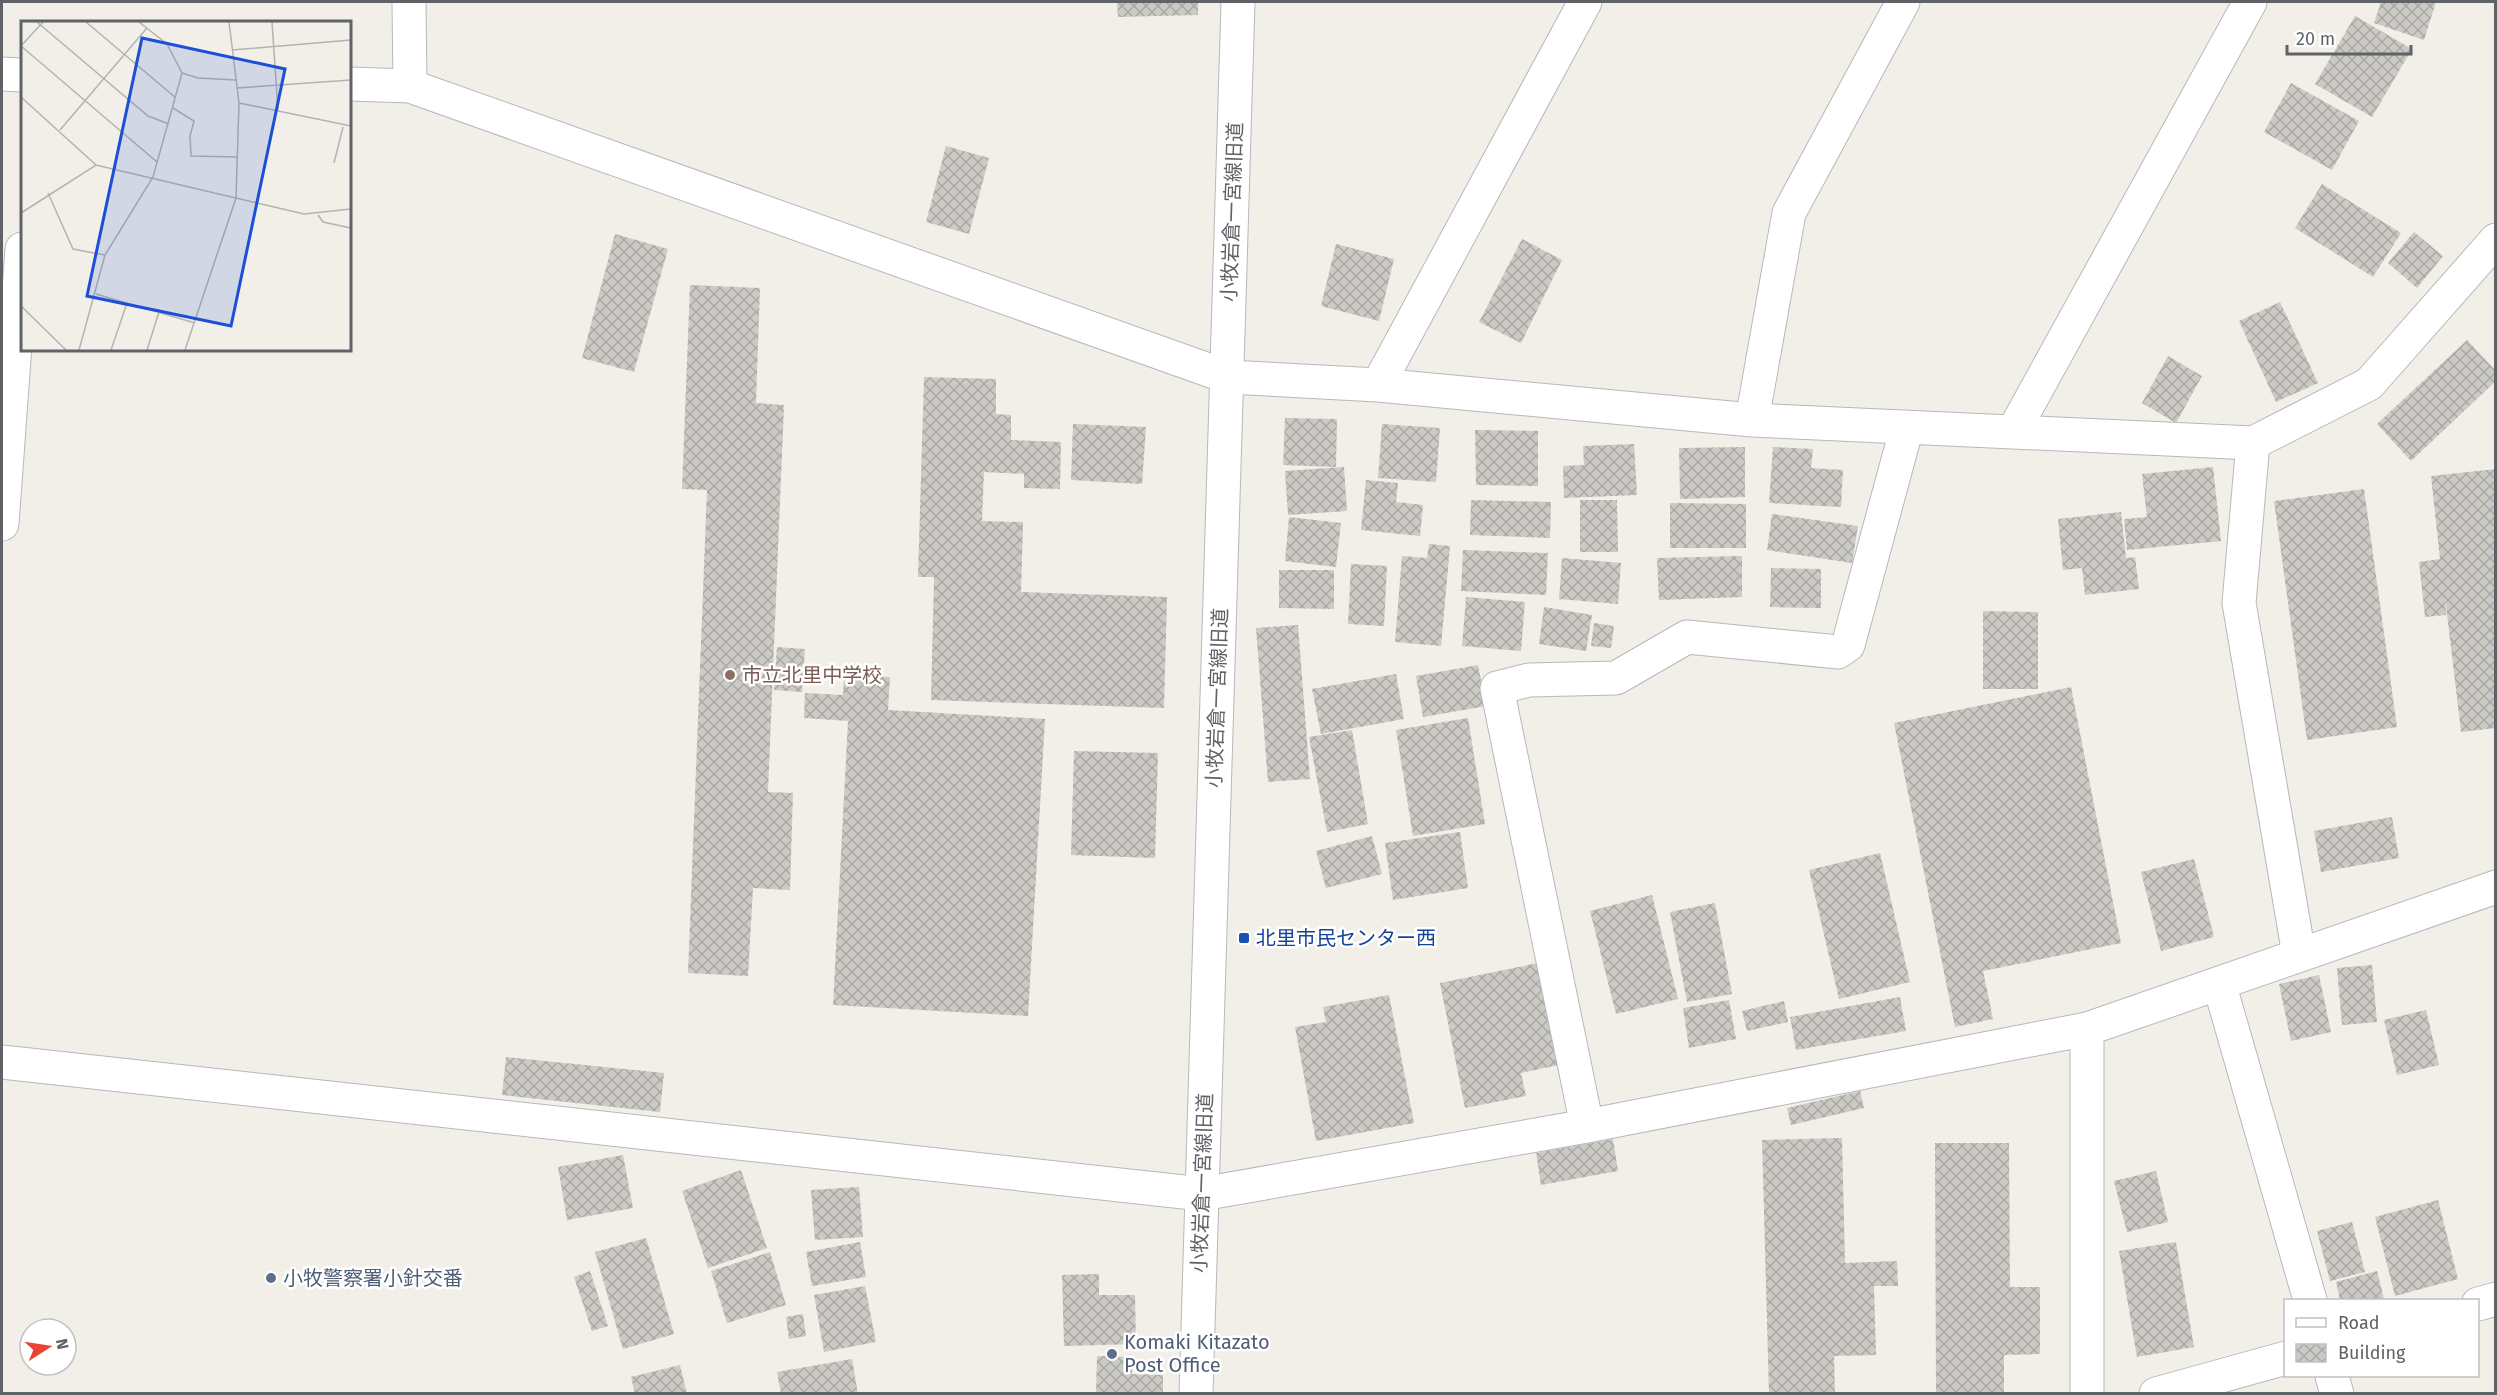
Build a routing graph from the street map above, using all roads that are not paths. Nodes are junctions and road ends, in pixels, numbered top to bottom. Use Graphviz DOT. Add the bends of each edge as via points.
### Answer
graph roads {
  1 [pos="409,2"];
  2 [pos="1238,2"];
  3 [pos="1585,2"];
  4 [pos="1903,2"];
  5 [pos="2250,2"];
  6 [pos="2,74"];
  7 [pos="21,75"];
  8 [pos="351,84"];
  9 [pos="410,86"];
  10 [pos="2496,240"];
  11 [pos="21,258"];
  12 [pos="1228,377"];
  13 [pos="7,383"];
  14 [pos="1378,385"];
  15 [pos="1752,420"];
  16 [pos="1907,427"];
  17 [pos="2013,432"];
  18 [pos="2253,443"];
  19 [pos="2,524"];
  20 [pos="2496,887"];
  21 [pos="2299,954"];
  22 [pos="2219,982"];
  23 [pos="2087,1029"];
  24 [pos="2,1062"];
  25 [pos="1587,1126"];
  26 [pos="1202,1194"];
  27 [pos="2310,1299"];
  28 [pos="2496,1299"];
  29 [pos="2479,1304"];
  30 [pos="2284,1359"];
  31 [pos="2332,1377"];
  32 [pos="1196,1394"];
  33 [pos="2087,1394"];
  34 [pos="2156,1394"];
  35 [pos="2337,1394"];
  1 -- 9 [label="street"];
  2 -- 12 [label="street, 小牧岩倉一宮線旧道"];
  3 -- 14 [label="street"];
  4 -- 15 [label="street" via="1789,213"];
  5 -- 17 [label="street"];
  6 -- 7 [label="street"];
  8 -- 9 [label="street"];
  9 -- 12 [label="street"];
  10 -- 18 [label="street" via="2369,384"];
  11 -- 13 [label="street"];
  12 -- 14 [label="street"];
  12 -- 26 [label="street, 小牧岩倉一宮線旧道"];
  13 -- 19 [label="street"];
  14 -- 15 [label="street"];
  15 -- 16 [label="street"];
  16 -- 17 [label="street"];
  16 -- 25 [label="street" via="1848,645 1838,652 1687,637 1616,678 1529,680 1497,688"];
  17 -- 18 [label="street"];
  18 -- 21 [label="street" via="2239,603"];
  20 -- 21 [label="street"];
  21 -- 22 [label="street"];
  22 -- 23 [label="street"];
  22 -- 27 [label="street"];
  23 -- 25 [label="street"];
  23 -- 33 [label="street"];
  24 -- 26 [label="street"];
  25 -- 26 [label="street"];
  26 -- 32 [label="street, 小牧岩倉一宮線旧道"];
  28 -- 29 [label="street"];
  30 -- 34 [label="street"];
  31 -- 35 [label="street"];
}
